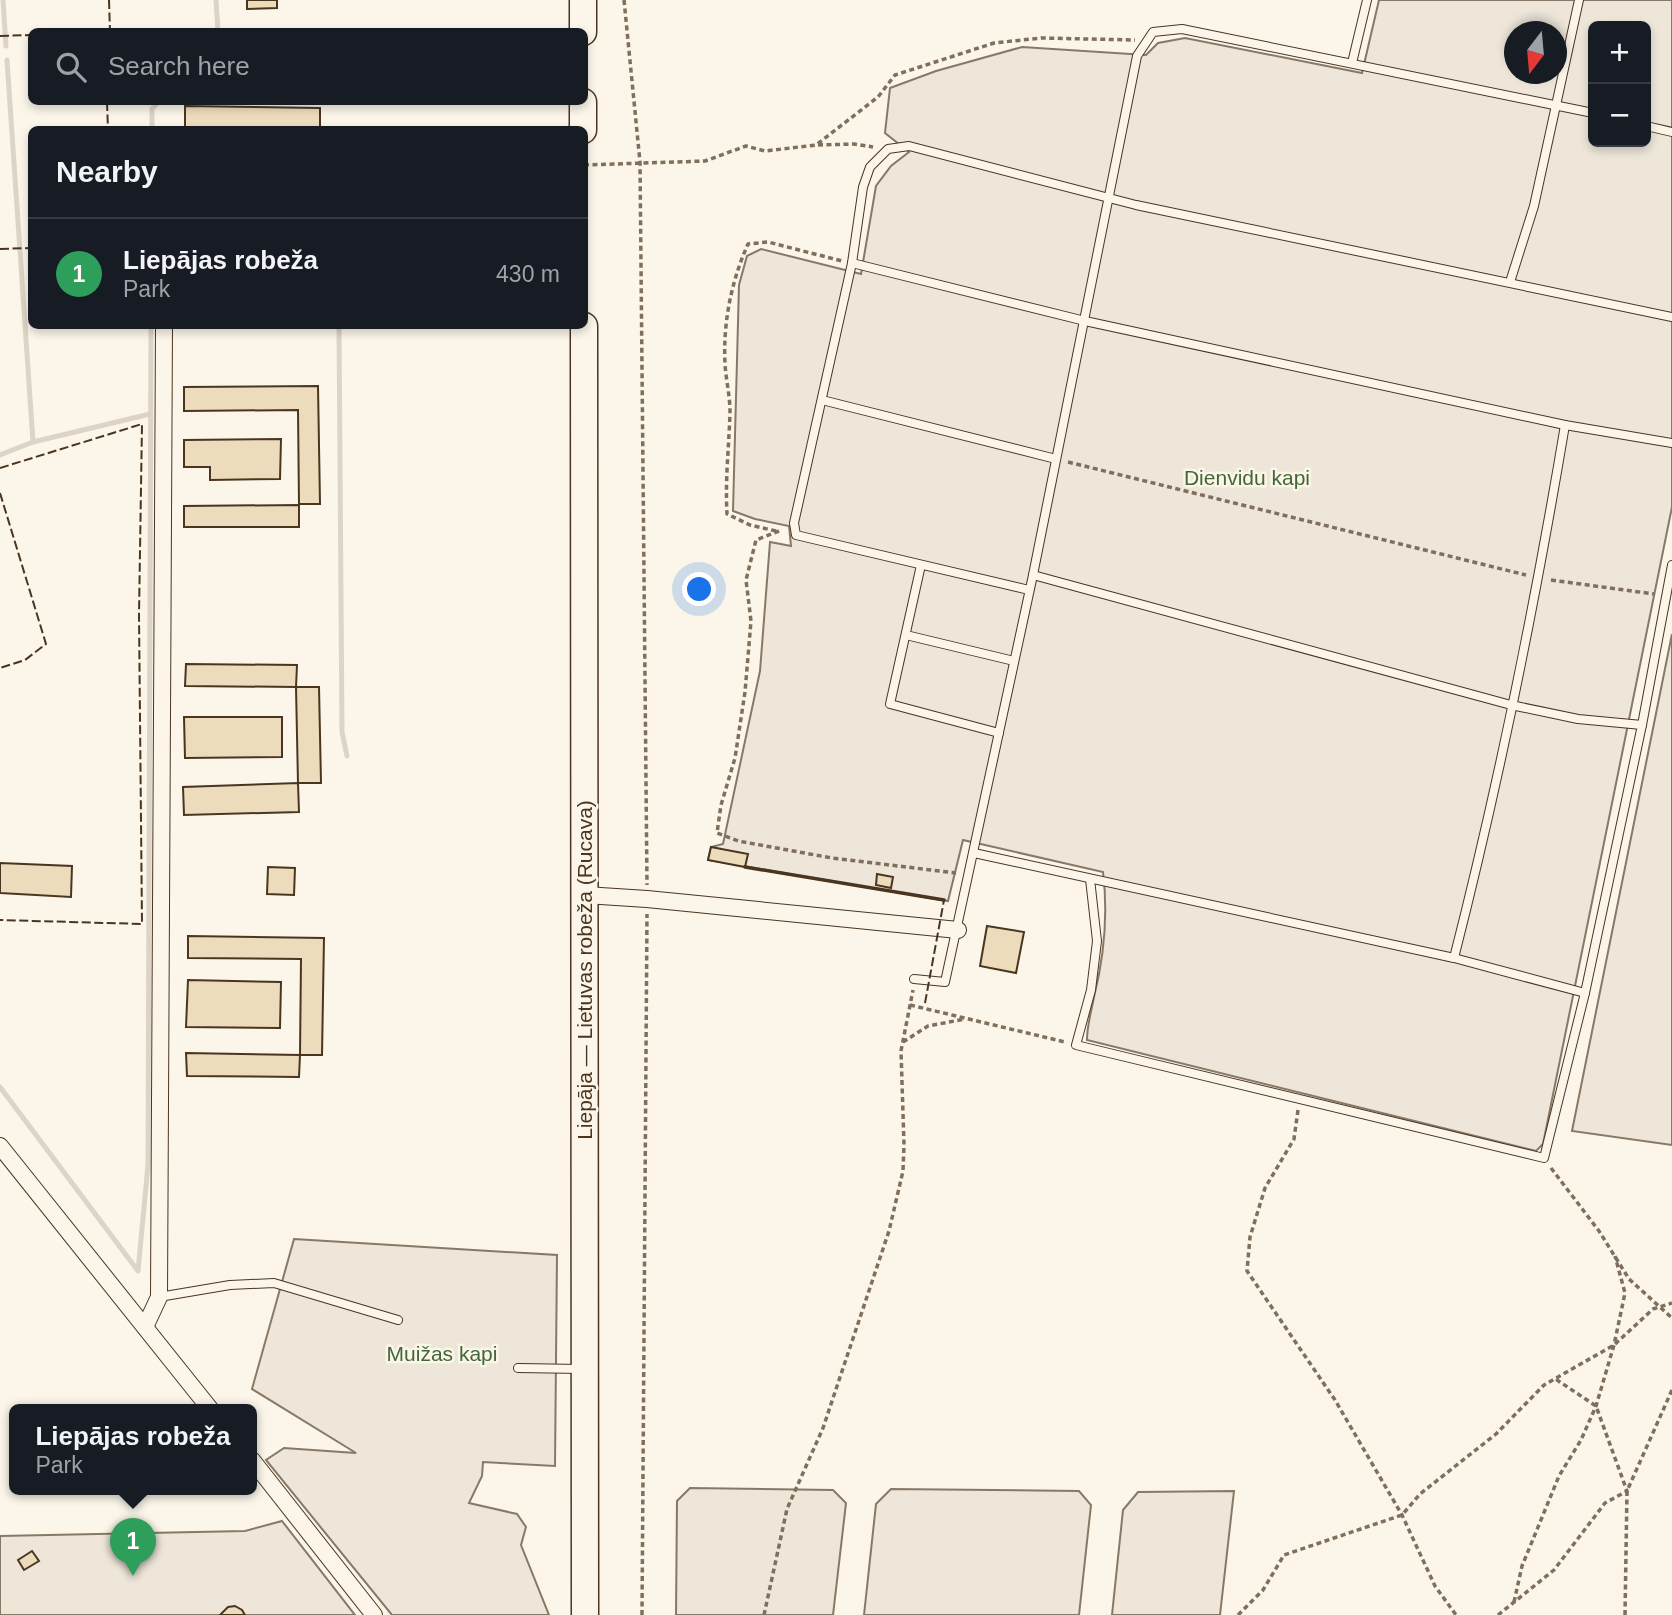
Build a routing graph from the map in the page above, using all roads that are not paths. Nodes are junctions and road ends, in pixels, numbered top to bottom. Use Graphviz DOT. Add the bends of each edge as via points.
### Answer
graph roads {
  1 [pos="583,0"];
  2 [pos="1367,0"];
  3 [pos="1579,0"];
  4 [pos="583,28"];
  5 [pos="1352,63"];
  6 [pos="583,105"];
  7 [pos="1556,105"];
  8 [pos="1588,112"];
  9 [pos="583,126"];
  10 [pos="1651,126"];
  11 [pos="1672,132"];
  12 [pos="1108,198"];
  13 [pos="852,263"];
  14 [pos="1510,282"];
  15 [pos="1672,317"];
  16 [pos="1085,321"];
  17 [pos="164,329"];
  18 [pos="584,329"];
  19 [pos="822,400"];
  20 [pos="1565,425"];
  21 [pos="1672,443"];
  22 [pos="1056,460"];
  23 [pos="921,565"];
  24 [pos="1672,565"];
  25 [pos="1033,575"];
  26 [pos="1029,590"];
  27 [pos="905,635"];
  28 [pos="1014,661"];
  29 [pos="1511,705"];
  30 [pos="1642,725"];
  31 [pos="999,733"];
  32 [pos="974,853"];
  33 [pos="1090,879"];
  34 [pos="585,895"];
  35 [pos="958,930"];
  36 [pos="1454,958"];
  37 [pos="914,979"];
  38 [pos="1585,993"];
  39 [pos="0,1146"];
  40 [pos="159,1297"];
  41 [pos="398,1320"];
  42 [pos="145,1327"];
  43 [pos="518,1368"];
  44 [pos="585,1370"];
  45 [pos="206,1404"];
  46 [pos="257,1466"];
  47 [pos="374,1615"];
  48 [pos="585,1615"];
  1 -- 4 [label="highway"];
  2 -- 5 [label="lane"];
  3 -- 7 [label="lane"];
  5 -- 7 [label="lane"];
  5 -- 12 [label="lane" via="1182,29 1153,32 1137,56"];
  6 -- 9 [label="highway"];
  7 -- 8 [label="lane"];
  7 -- 14 [label="lane" via="1534,206"];
  10 -- 11 [label="lane"];
  12 -- 13 [label="lane" via="909,146 888,149 870,167 863,187"];
  12 -- 14 [label="lane"];
  12 -- 16 [label="lane"];
  13 -- 16 [label="lane"];
  13 -- 19 [label="lane"];
  14 -- 15 [label="lane"];
  16 -- 20 [label="lane"];
  16 -- 22 [label="lane"];
  17 -- 40 [label="street"];
  18 -- 34 [label="highway, Liepāja — Lietuvas robeža (Rucava)"];
  19 -- 22 [label="lane"];
  19 -- 23 [label="lane" via="794,523 796,535"];
  20 -- 21 [label="lane"];
  20 -- 29 [label="lane"];
  22 -- 25 [label="lane"];
  23 -- 26 [label="lane"];
  23 -- 27 [label="lane"];
  24 -- 30 [label="lane"];
  25 -- 26 [label="lane"];
  25 -- 29 [label="lane"];
  26 -- 28 [label="lane"];
  27 -- 28 [label="lane"];
  27 -- 31 [label="lane" via="890,704"];
  28 -- 31 [label="lane"];
  29 -- 30 [label="lane" via="1578,719"];
  29 -- 36 [label="lane"];
  30 -- 38 [label="lane"];
  31 -- 32 [label="lane"];
  32 -- 33 [label="lane"];
  32 -- 35 [label="lane"];
  33 -- 36 [label="lane"];
  33 -- 38 [label="lane" via="1097,942 1091,990 1076,1045 1544,1158"];
  34 -- 35 [label="street"];
  34 -- 44 [label="highway, Liepāja — Lietuvas robeža (Rucava)"];
  35 -- 37 [label="lane" via="945,982"];
  36 -- 38 [label="lane"];
  39 -- 42 [label="street"];
  40 -- 41 [label="lane" via="230,1284 274,1283"];
  40 -- 42 [label="street"];
  42 -- 45 [label="street"];
  43 -- 44 [label="lane"];
  44 -- 48 [label="highway, Liepāja — Lietuvas robeža (Rucava)"];
  46 -- 47 [label="street"];
}
